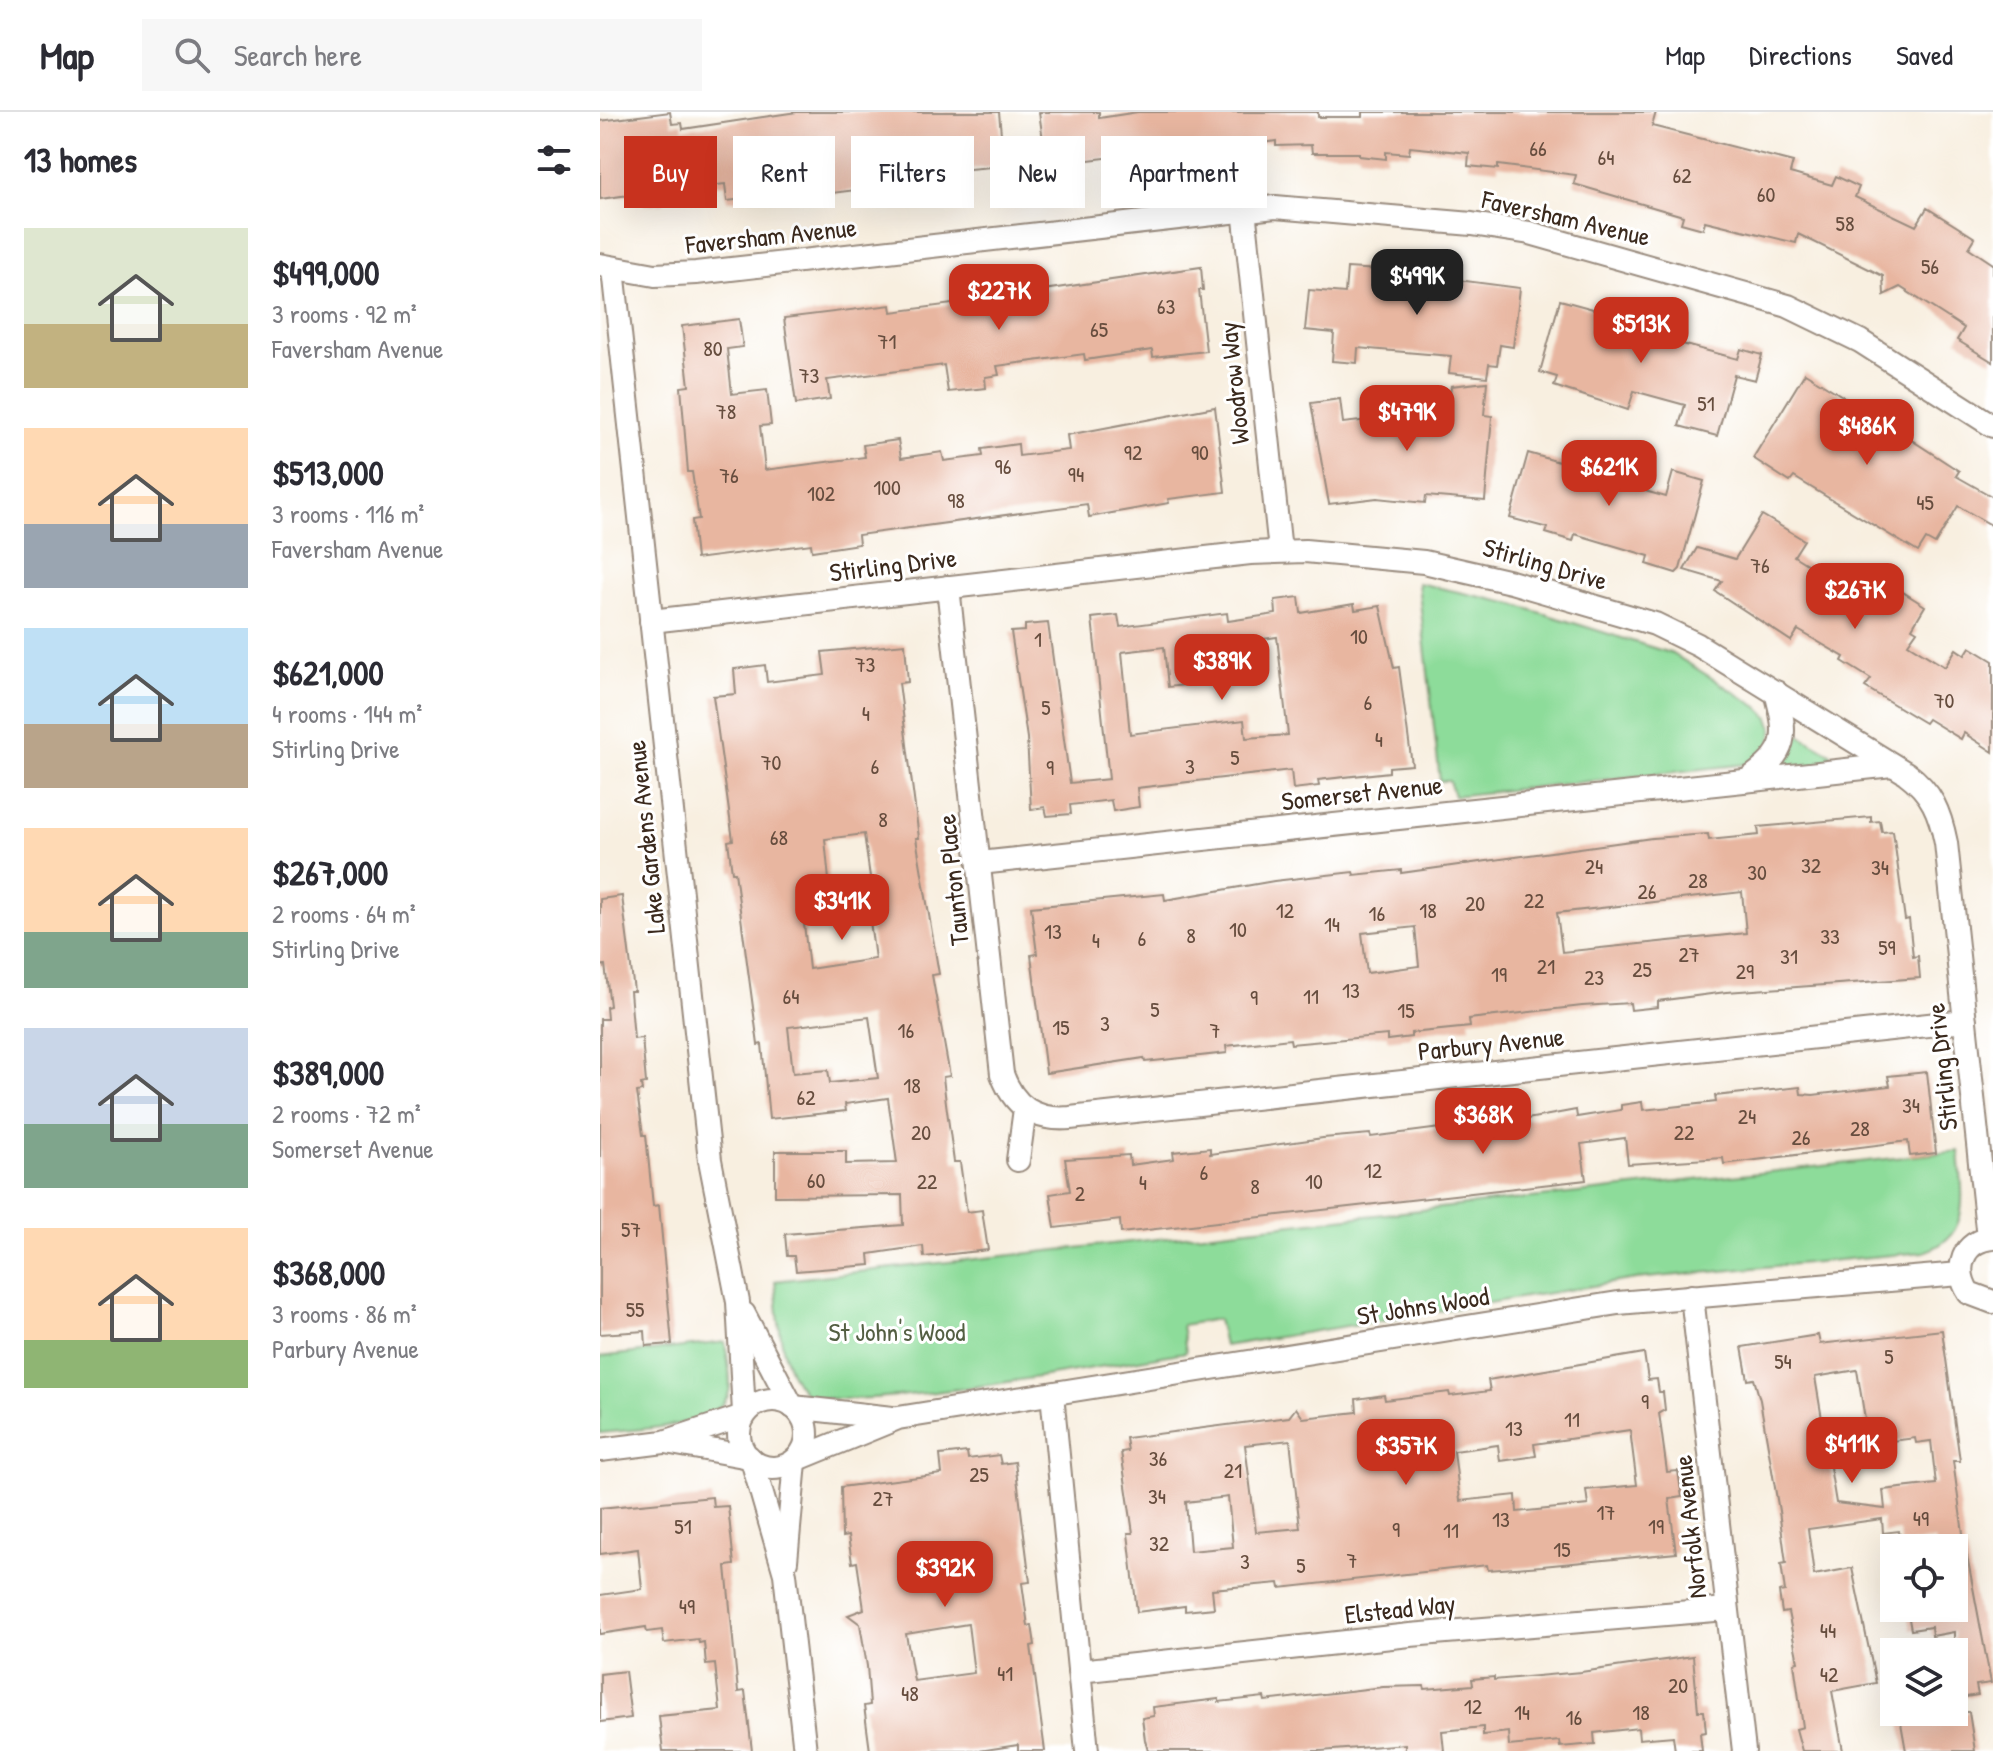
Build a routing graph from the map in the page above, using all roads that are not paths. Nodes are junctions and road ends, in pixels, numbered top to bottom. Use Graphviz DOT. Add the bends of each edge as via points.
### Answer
graph roads {
  1 [pos="1244,209"];
  2 [pos="607,267"];
  3 [pos="1993,426"];
  4 [pos="1280,551"];
  5 [pos="948,587"];
  6 [pos="651,621"];
  7 [pos="1776,692"];
  8 [pos="1892,765"];
  9 [pos="1749,779"];
  10 [pos="980,863"];
  11 [pos="1965,1021"];
  12 [pos="1025,1109"];
  13 [pos="1018,1160"];
  14 [pos="1991,1238"];
  15 [pos="1960,1274"];
  16 [pos="1692,1296"];
  17 [pos="738,1302"];
  18 [pos="1993,1302"];
  19 [pos="1052,1394"];
  20 [pos="792,1406"];
  21 [pos="744,1414"];
  22 [pos="898,1418"];
  23 [pos="664,1442"];
  24 [pos="600,1450"];
  25 [pos="750,1458"];
  26 [pos="797,1460"];
  27 [pos="785,1574"];
  28 [pos="1727,1609"];
  29 [pos="1079,1671"];
  30 [pos="805,1751"];
  31 [pos="1087,1751"];
  32 [pos="1744,1751"];
  1 -- 2 [label="street, Faversham Avenue" via="696,273 655,275"];
  1 -- 3 [label="street, Faversham Avenue" via="1299,207 1505,228 1766,299 1843,331"];
  1 -- 4 [label="street, Woodrow Way"];
  2 -- 6 [label="street, Lake Gardens Avenue"];
  4 -- 5 [label="street, Stirling Drive"];
  4 -- 7 [label="street, Stirling Drive" via="1424,562 1511,582 1666,628"];
  5 -- 6 [label="street, Stirling Drive"];
  5 -- 10 [label="street, Taunton Place"];
  6 -- 17 [label="street, Lake Gardens Avenue" via="710,1160"];
  7 -- 8 [label="street, Stirling Drive"];
  7 -- 9 [label="street" via="1782,745 1773,761"];
  8 -- 9 [label="street, Somerset Avenue"];
  8 -- 11 [label="street, Stirling Drive" via="1924,788 1939,812"];
  9 -- 10 [label="street, Somerset Avenue"];
  10 -- 12 [label="street, Taunton Place" via="1002,1074 1011,1095"];
  11 -- 12 [label="street, Parbury Avenue" via="1070,1118 1045,1118"];
  11 -- 14 [label="street, Stirling Drive"];
  12 -- 13 [label="street"];
  14 -- 15 [label="street" via="1970,1247"];
  15 -- 16 [label="street, St Johns Wood"];
  15 -- 18 [label="street" via="1969,1293"];
  16 -- 19 [label="street, St Johns Wood" via="1618,1303"];
  16 -- 28 [label="street, Norfolk Avenue"];
  17 -- 20 [label="street, Lake Gardens Avenue"];
  17 -- 21 [label="street, Lake Gardens Avenue"];
  19 -- 22 [label="street, St Johns Wood"];
  19 -- 29 [label="street"];
  20 -- 21 [label="street" via="763,1400"];
  20 -- 22 [label="street, St Johns Wood"];
  20 -- 26 [label="street" via="806,1430"];
  21 -- 23 [label="street"];
  21 -- 25 [label="street" via="739,1433"];
  22 -- 26 [label="street, St Johns Wood"];
  23 -- 24 [label="street"];
  23 -- 25 [label="street"];
  25 -- 26 [label="street" via="773,1467"];
  25 -- 27 [label="street"];
  26 -- 27 [label="street"];
  27 -- 30 [label="street"];
  28 -- 29 [label="street, Elstead Way" via="1410,1635"];
  28 -- 32 [label="street, Norfolk Avenue"];
  29 -- 31 [label="street"];
}
